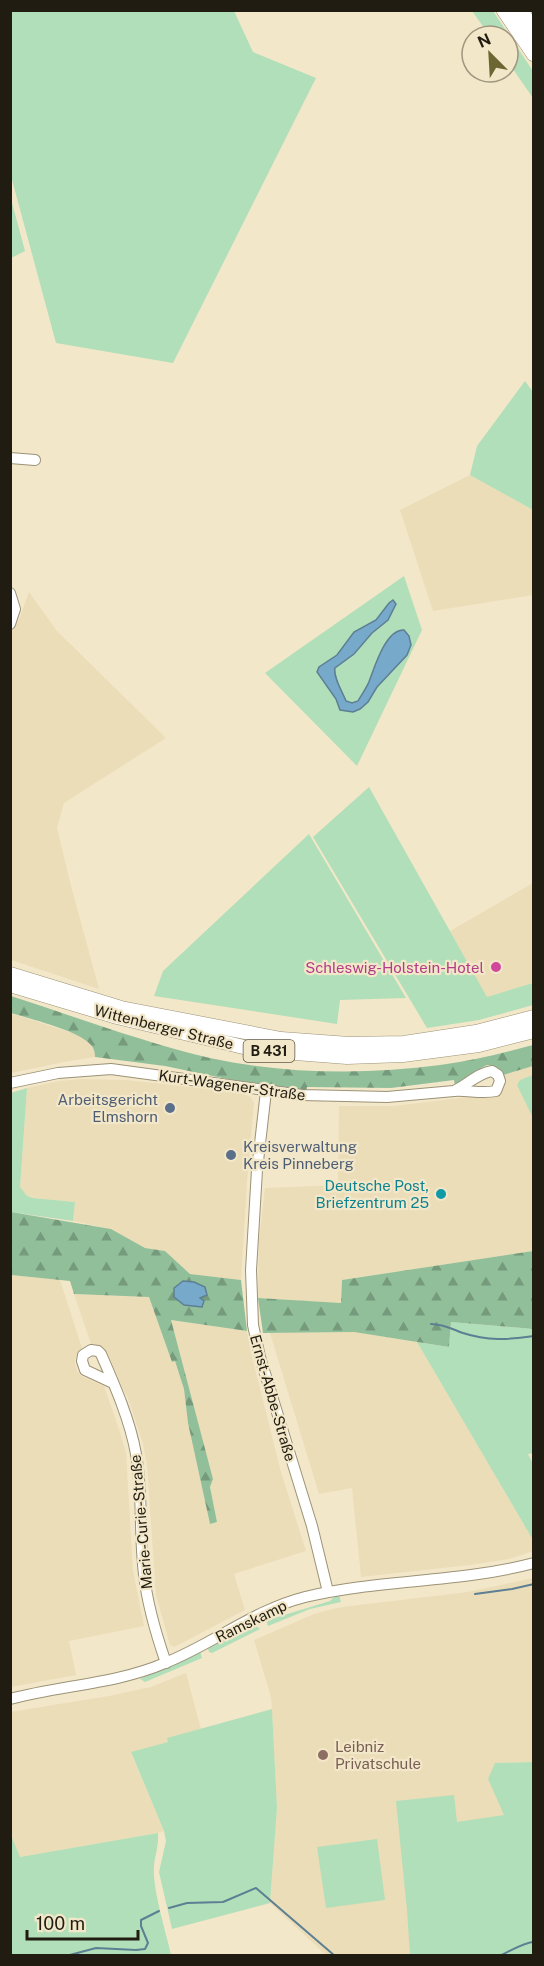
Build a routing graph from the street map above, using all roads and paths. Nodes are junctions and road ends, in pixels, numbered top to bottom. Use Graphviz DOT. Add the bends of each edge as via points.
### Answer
graph roads {
  1 [pos="504,10"];
  2 [pos="520,10"];
  3 [pos="534,31"];
  4 [pos="534,54"];
  5 [pos="10,458"];
  6 [pos="35,460"];
  7 [pos="10,593"];
  8 [pos="10,624"];
  9 [pos="10,974"];
  10 [pos="10,985"];
  11 [pos="534,1017"];
  12 [pos="534,1031"];
  13 [pos="10,1083"];
  14 [pos="266,1091"];
  15 [pos="454,1091"];
  16 [pos="113,1383"];
  17 [pos="534,1563"];
  18 [pos="328,1592"];
  19 [pos="165,1663"];
  20 [pos="10,1698"];
  1 -- 4 [label="highway"];
  2 -- 3 [label="highway"];
  5 -- 6 [label="street"];
  7 -- 8 [label="street" via="15,609"];
  9 -- 11 [label="main road, Wittenberger Straße / B 431" via="121,1008 281,1039 404,1043 476,1032"];
  10 -- 12 [label="main road, Wittenberger Straße / B 431" via="117,1017 256,1050 347,1057 404,1055"];
  13 -- 14 [label="street, Kurt-Wagener-Straße" via="58,1072 111,1069"];
  14 -- 15 [label="street, Kurt-Wagener-Straße" via="364,1098"];
  14 -- 18 [label="street, Ernst-Abbe-Straße" via="250,1270 253,1325"];
  16 -- 19 [label="street, Marie-Curie-Straße" via="135,1450 146,1595"];
  17 -- 18 [label="street, Ramskamp"];
  18 -- 19 [label="street, Ramskamp" via="280,1605"];
  19 -- 20 [label="street, Ramskamp" via="123,1676"];
}
